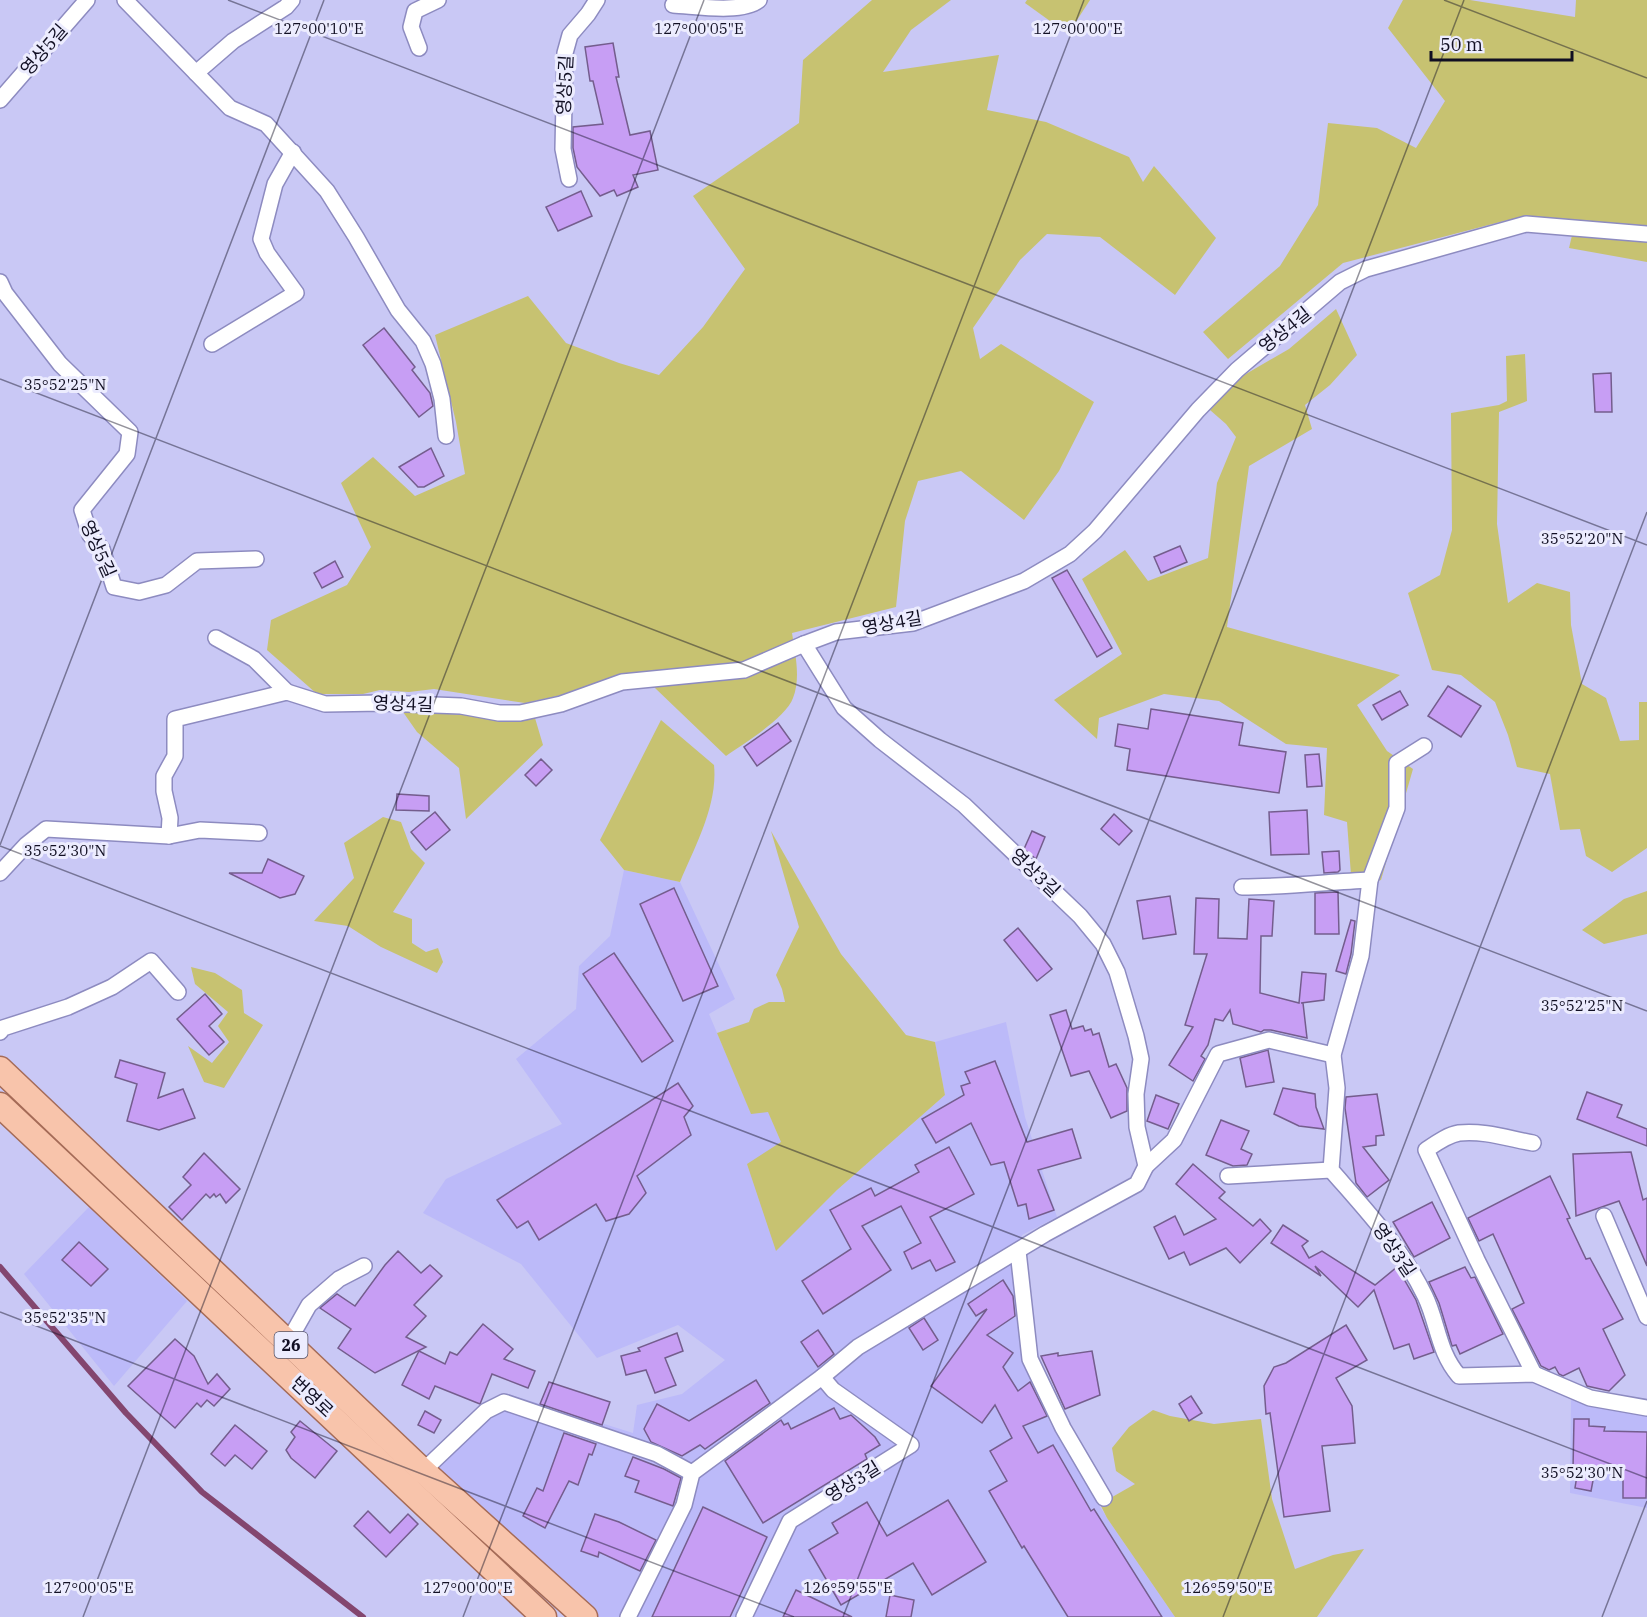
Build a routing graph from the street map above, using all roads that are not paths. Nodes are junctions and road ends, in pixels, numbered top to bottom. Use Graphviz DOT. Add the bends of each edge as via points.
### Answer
graph roads {
  1 [pos="87,0"];
  2 [pos="125,0"];
  3 [pos="292,0"];
  4 [pos="438,0"];
  5 [pos="597,0"];
  6 [pos="759,0"];
  7 [pos="673,5"];
  8 [pos="419,48"];
  9 [pos="196,73"];
  10 [pos="0,100"];
  11 [pos="293,152"];
  12 [pos="569,179"];
  13 [pos="1647,234"];
  14 [pos="0,282"];
  15 [pos="212,344"];
  16 [pos="446,436"];
  17 [pos="256,559"];
  18 [pos="216,638"];
  19 [pos="804,644"];
  20 [pos="287,692"];
  21 [pos="1424,746"];
  22 [pos="259,833"];
  23 [pos="169,836"];
  24 [pos="0,873"];
  25 [pos="1370,880"];
  26 [pos="1242,887"];
  27 [pos="178,992"];
  28 [pos="0,1032"];
  29 [pos="1333,1055"];
  30 [pos="0,1069"];
  31 [pos="0,1105"];
  32 [pos="1533,1143"];
  33 [pos="1146,1166"];
  34 [pos="1331,1170"];
  35 [pos="1228,1176"];
  36 [pos="1604,1216"];
  37 [pos="1018,1251"];
  38 [pos="364,1266"];
  39 [pos="1642,1291"];
  40 [pos="1647,1317"];
  41 [pos="288,1342"];
  42 [pos="1534,1374"];
  43 [pos="822,1377"];
  44 [pos="1647,1408"];
  45 [pos="423,1471"];
  46 [pos="692,1473"];
  47 [pos="1104,1498"];
  48 [pos="544,1617"];
  49 [pos="585,1617"];
  50 [pos="628,1617"];
  51 [pos="744,1617"];
  1 -- 10 [label="street, 영상5길"];
  2 -- 9 [label="street"];
  3 -- 9 [label="street" via="286,8 233,41"];
  4 -- 8 [label="street" via="415,11 411,27"];
  5 -- 12 [label="street, 영상5길" via="570,35 565,53 563,149"];
  6 -- 7 [label="street" via="735,8"];
  9 -- 11 [label="street" via="230,108 266,124"];
  11 -- 15 [label="street" via="275,184 261,239 296,293"];
  11 -- 16 [label="street" via="327,191 398,310 423,342 434,364"];
  13 -- 19 [label="street, 영상4길" via="1526,224 1366,269 1340,282 1237,370 1095,531 1070,554 1024,581 913,624 836,632"];
  14 -- 17 [label="street, 영상5길" via="60,364 130,432 127,454 82,510 90,535 102,549 114,587 139,592 166,585 197,561"];
  18 -- 20 [label="street" via="254,660"];
  19 -- 20 [label="street, 영상4길" via="744,670 622,682 561,704 520,713 461,706 325,704"];
  19 -- 33 [label="street, 영상3길" via="844,708 964,805 1080,916 1103,944 1117,972 1141,1059 1137,1127"];
  20 -- 23 [label="street" via="175,719 175,756 164,776"];
  21 -- 25 [label="street" via="1397,763 1397,808"];
  22 -- 23 [label="street" via="200,830"];
  23 -- 24 [label="street" via="46,830"];
  25 -- 26 [label="street"];
  25 -- 29 [label="street" via="1361,956"];
  27 -- 28 [label="street" via="151,962 112,987"];
  29 -- 33 [label="street" via="1269,1040 1218,1054 1174,1140"];
  29 -- 34 [label="street" via="1336,1088"];
  30 -- 41 [label="main road, 번영로 / 26"];
  31 -- 48 [label="main road, 번영로 / 26"];
  32 -- 42 [label="street" via="1458,1133 1426,1150"];
  33 -- 37 [label="street" via="1137,1184"];
  34 -- 35 [label="street"];
  34 -- 42 [label="street, 영상3길" via="1392,1239 1425,1296 1448,1363 1459,1376"];
  36 -- 39 [label="street"];
  37 -- 43 [label="street" via="858,1347"];
  37 -- 47 [label="street" via="1030,1359 1063,1428"];
  38 -- 41 [label="street" via="339,1279 309,1305"];
  39 -- 40 [label="street"];
  41 -- 45 [label="main road, 번영로 / 26"];
  42 -- 44 [label="street, 영상3길" via="1590,1398"];
  43 -- 46 [label="street"];
  43 -- 51 [label="street, 영상3길" via="833,1390 911,1445 790,1521"];
  45 -- 46 [label="street" via="486,1411 504,1402 657,1454"];
  45 -- 49 [label="main road, 번영로 / 26"];
  46 -- 50 [label="street" via="684,1505"];
}
